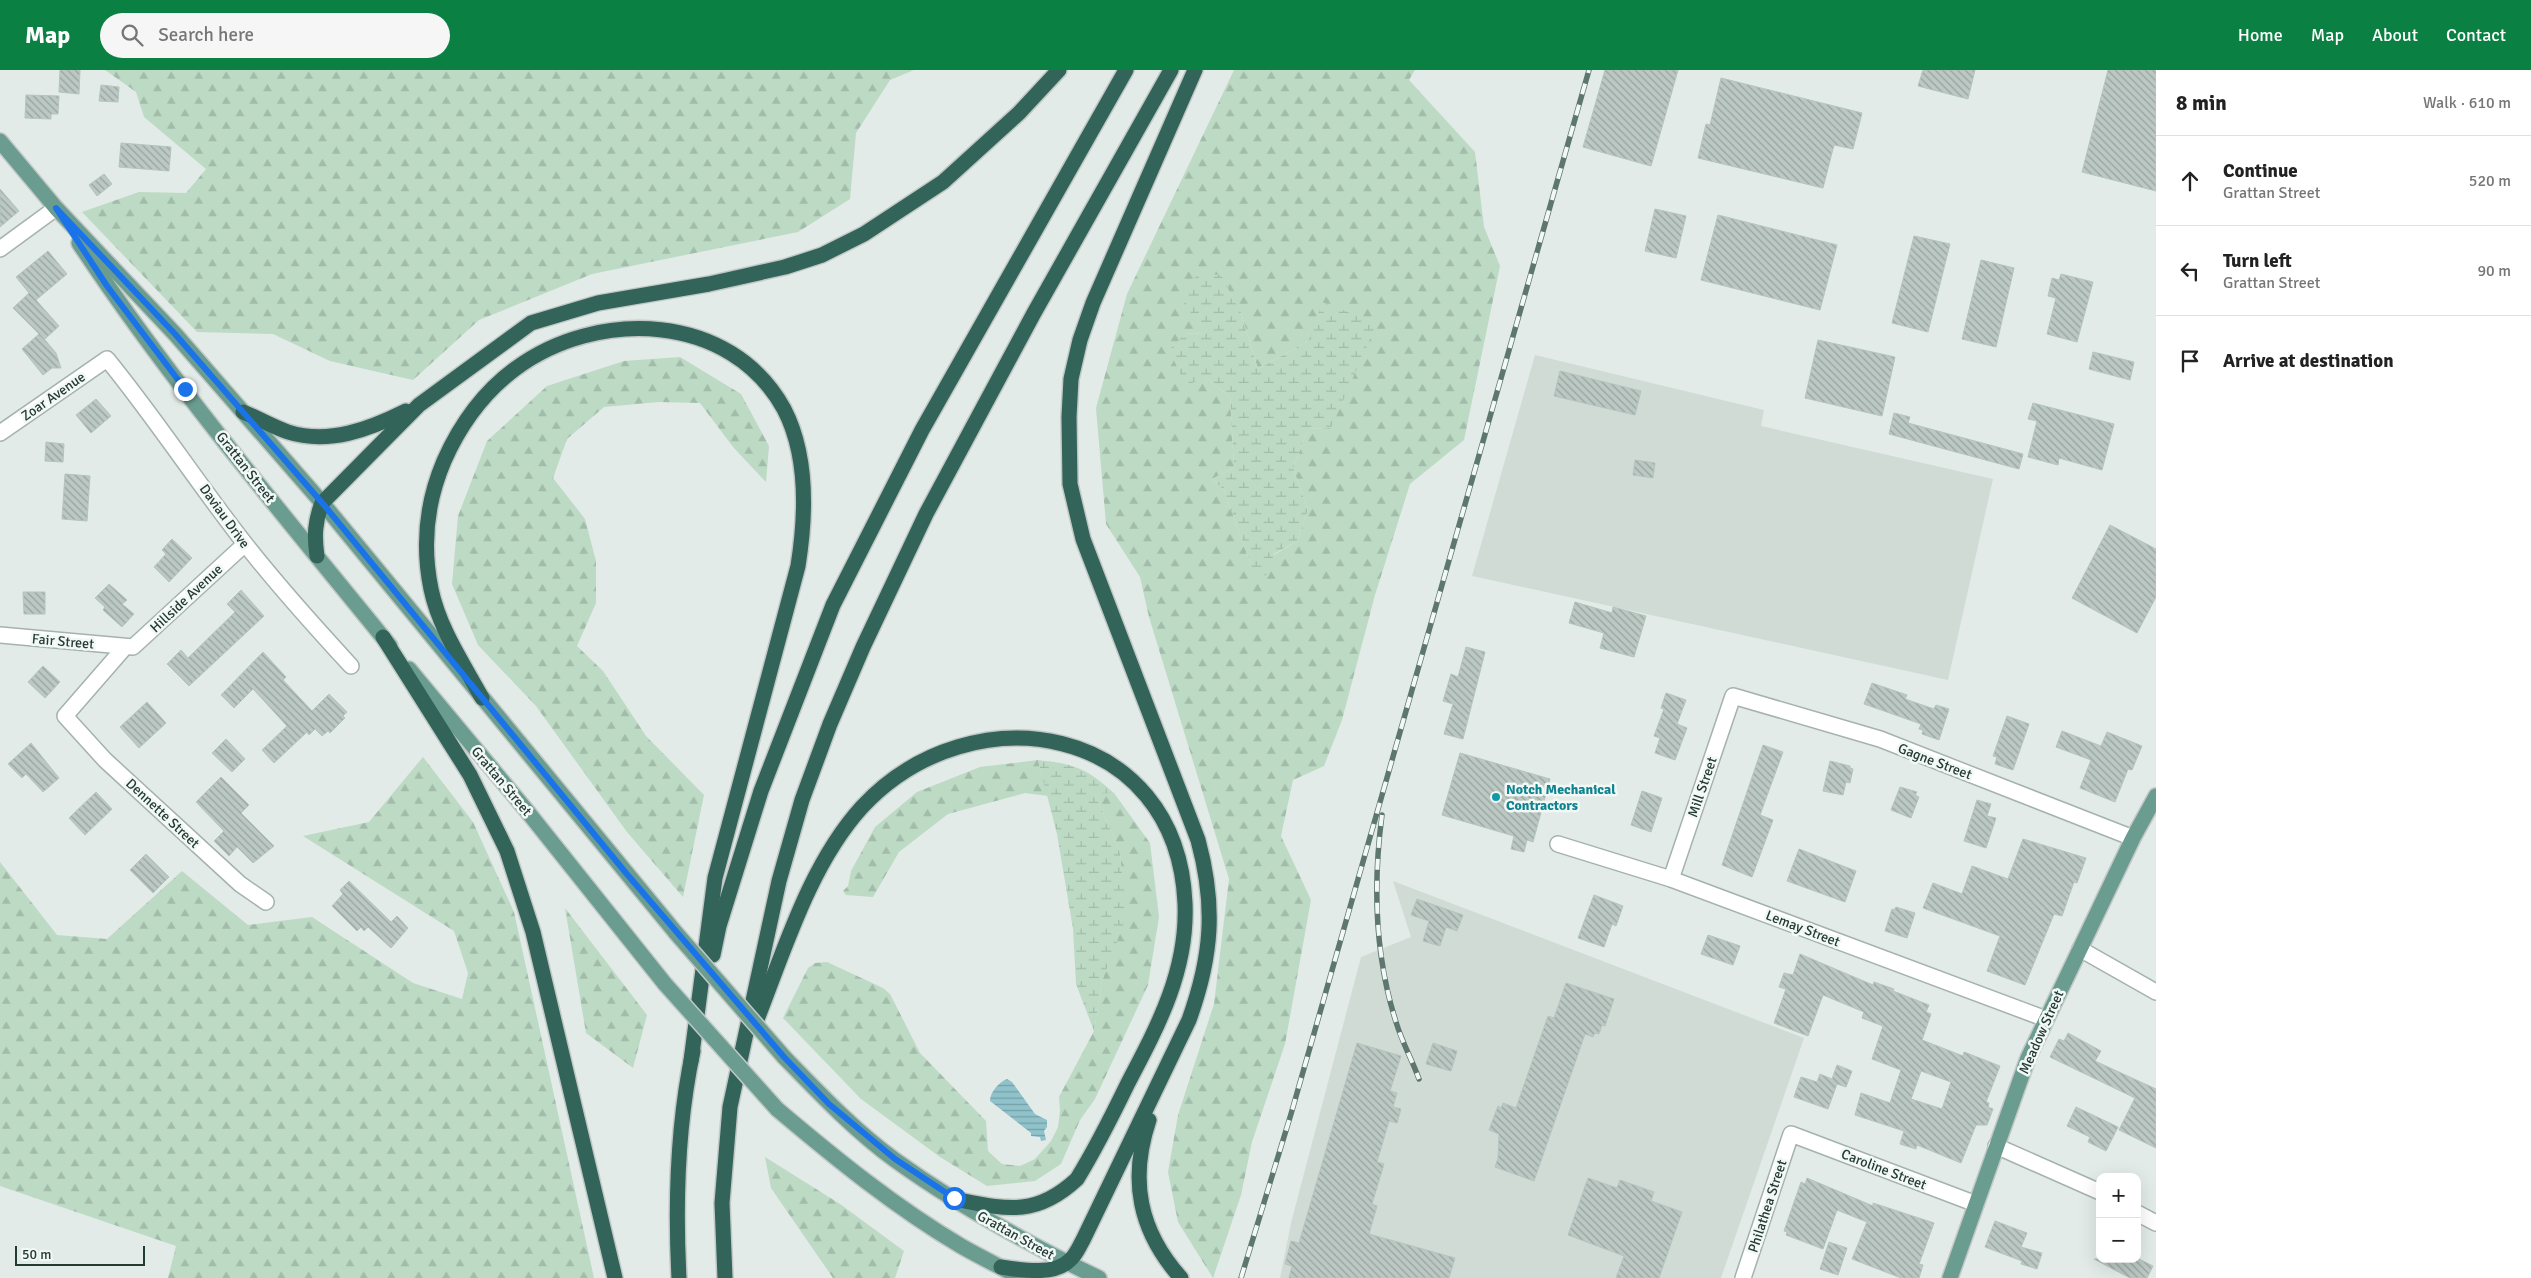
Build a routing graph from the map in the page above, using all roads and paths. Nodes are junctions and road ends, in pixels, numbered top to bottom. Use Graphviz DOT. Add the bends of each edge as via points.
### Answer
graph roads {
  1 [pos="1059,70"];
  2 [pos="1126,70"];
  3 [pos="1171,70"];
  4 [pos="1195,70"];
  5 [pos="0,141"];
  6 [pos="56,208"];
  7 [pos="0,249"];
  8 [pos="107,359"];
  9 [pos="419,405"];
  10 [pos="243,412"];
  11 [pos="0,433"];
  12 [pos="322,503"];
  13 [pos="245,544"];
  14 [pos="317,556"];
  15 [pos="0,636"];
  16 [pos="383,637"];
  17 [pos="125,646"];
  18 [pos="351,666"];
  19 [pos="1733,696"];
  20 [pos="482,698"];
  21 [pos="2156,796"];
  22 [pos="2133,838"];
  23 [pos="1558,844"];
  24 [pos="1671,879"];
  25 [pos="266,902"];
  26 [pos="2080,949"];
  27 [pos="2156,992"];
  28 [pos="2046,1020"];
  29 [pos="691,1061"];
  30 [pos="1163,1076"];
  31 [pos="730,1107"];
  32 [pos="1791,1134"];
  33 [pos="1996,1146"];
  34 [pos="2096,1190"];
  35 [pos="954,1198"];
  36 [pos="1976,1204"];
  37 [pos="2141,1215"];
  38 [pos="2156,1223"];
  39 [pos="1067,1262"];
  40 [pos="1001,1267"];
  41 [pos="615,1278"];
  42 [pos="679,1278"];
  43 [pos="725,1278"];
  44 [pos="1022,1278"];
  45 [pos="1099,1278"];
  46 [pos="1181,1278"];
  47 [pos="1743,1278"];
  48 [pos="1950,1278"];
  1 -- 9 [label="highway" via="1019,114 943,182 864,234 822,255 785,267 598,303 531,323"];
  2 -- 29 [label="highway" via="922,430 833,605 761,791 738,863 719,926"];
  3 -- 31 [label="highway" via="1034,313 926,514 856,664 802,800 781,872"];
  4 -- 30 [label="highway" via="1093,303 1074,364 1069,417 1070,484 1084,539 1198,840 1208,886 1211,923 1204,972 1189,1020"];
  5 -- 6 [label="main road, Grattan Street"];
  6 -- 7 [label="street"];
  6 -- 10 [label="main road, Grattan Street" via="175,334"];
  6 -- 14 [label="main road, Grattan Street" via="113,294"];
  8 -- 11 [label="street, Zoar Avenue"];
  8 -- 13 [label="street, Daviau Drive" via="146,407"];
  9 -- 10 [label="highway" via="375,427 351,434 323,436 290,432"];
  9 -- 12 [label="highway"];
  10 -- 12 [label="main road, Grattan Street"];
  12 -- 14 [label="highway" via="315,520"];
  12 -- 20 [label="main road, Grattan Street"];
  13 -- 17 [label="street, Hillside Avenue" via="132,647"];
  13 -- 18 [label="street, Daviau Drive"];
  14 -- 16 [label="main road, Grattan Street"];
  15 -- 17 [label="street, Fair Street"];
  16 -- 40 [label="main road, Grattan Street, bridge" via="665,984 777,1108 892,1200 960,1246"];
  16 -- 41 [label="highway" via="470,776 507,851 533,932"];
  17 -- 25 [label="street, Dennette Street" via="66,717 112,767 240,884"];
  19 -- 22 [label="street, Gagne Street" via="1880,739"];
  19 -- 24 [label="street, Mill Street"];
  20 -- 29 [label="highway" via="437,610 426,550 428,515 435,484 452,445 478,404 528,361 561,344 596,333 637,328 676,331 708,341 740,358 776,396 791,425 802,474 802,542 715,878"];
  20 -- 35 [label="main road, Grattan Street, bridge" via="676,933 784,1057 829,1104 880,1147"];
  21 -- 22 [label="main road, Meadow Street"];
  22 -- 26 [label="main road, Meadow Street"];
  23 -- 24 [label="street, Lemay Street"];
  24 -- 28 [label="street, Lemay Street"];
  26 -- 27 [label="street"];
  26 -- 28 [label="main road, Meadow Street"];
  28 -- 33 [label="main road, Meadow Street" via="2019,1081"];
  29 -- 42 [label="highway" via="678,1165"];
  30 -- 39 [label="highway" via="1083,1240"];
  30 -- 46 [label="highway" via="1139,1159 1140,1193 1150,1232"];
  31 -- 35 [label="highway" via="755,1024 799,913 834,845 862,807 916,763 960,745 1014,737 1046,739 1084,749 1106,761 1140,789 1164,824 1178,862 1185,904 1178,973 1150,1041 1078,1179 1043,1203 1023,1207 999,1208"];
  31 -- 43 [label="highway" via="722,1203"];
  32 -- 36 [label="street, Caroline Street"];
  32 -- 47 [label="street, Philathea Street"];
  33 -- 34 [label="street"];
  33 -- 36 [label="main road, Meadow Street"];
  35 -- 39 [label="main road, Grattan Street" via="980,1216"];
  36 -- 48 [label="main road, Meadow Street"];
  37 -- 38 [label="street"];
  39 -- 40 [label="highway" via="1031,1272"];
  39 -- 45 [label="main road, Grattan Street"];
  40 -- 44 [label="main road, Grattan Street"];
}
